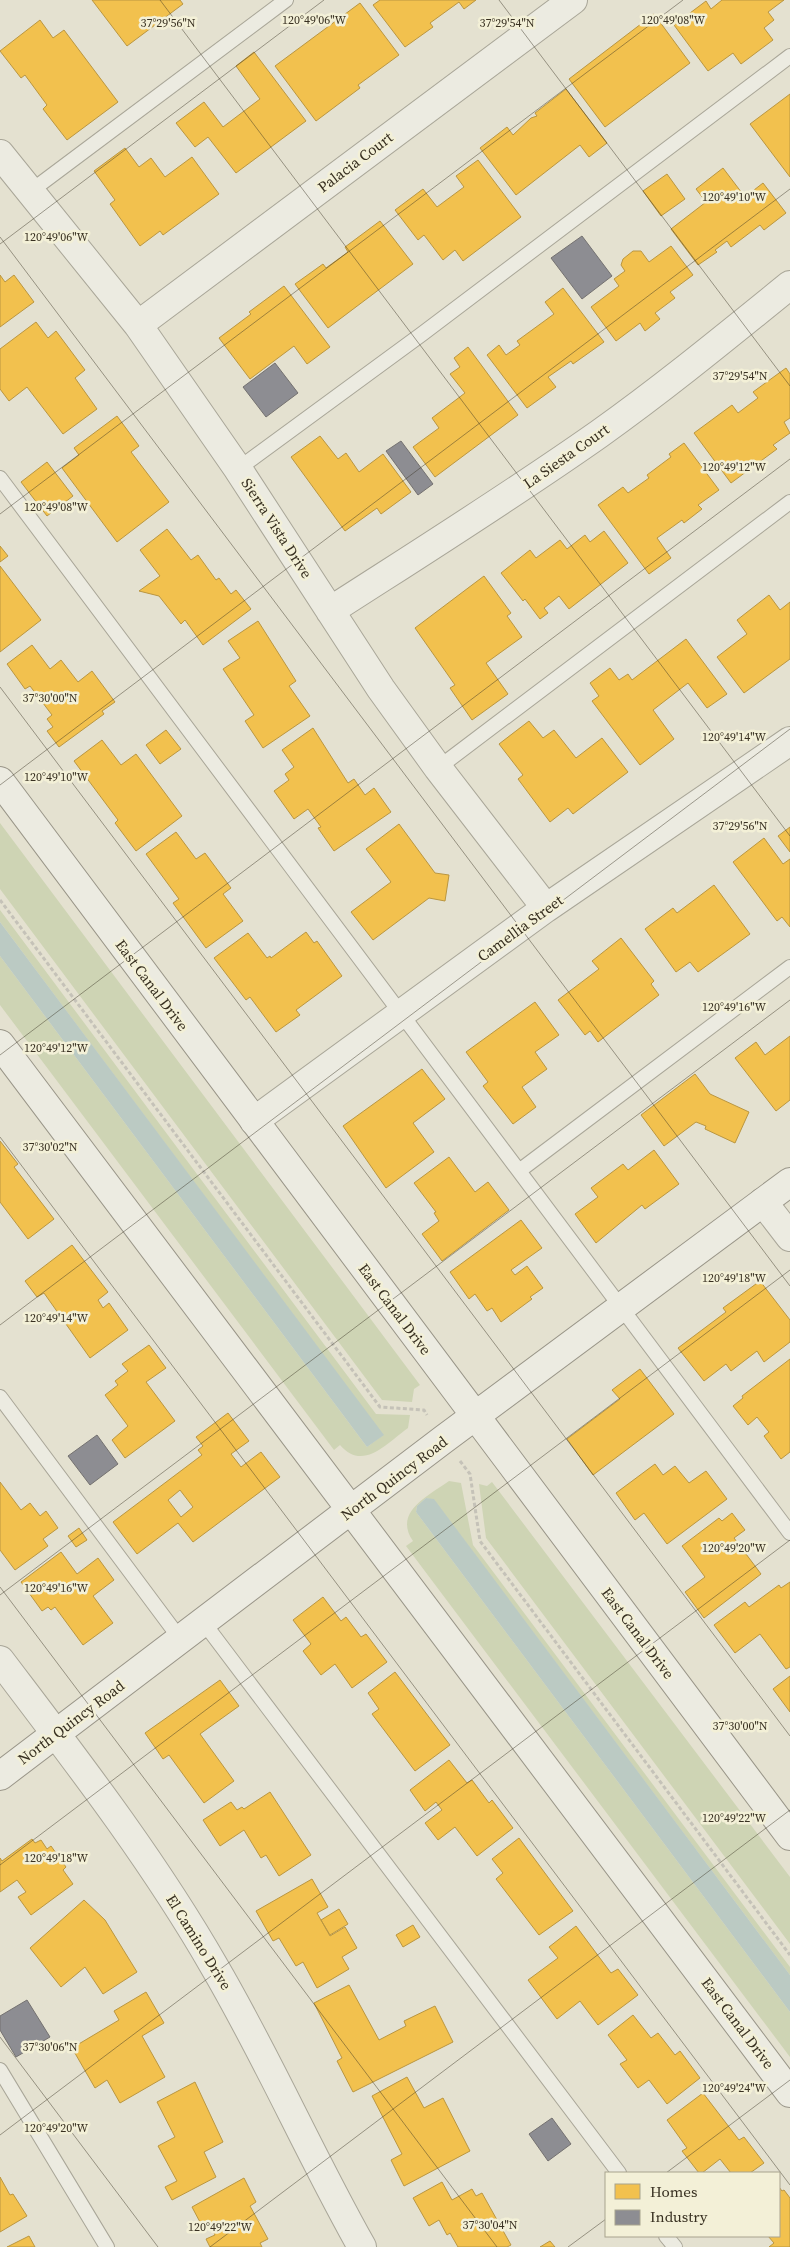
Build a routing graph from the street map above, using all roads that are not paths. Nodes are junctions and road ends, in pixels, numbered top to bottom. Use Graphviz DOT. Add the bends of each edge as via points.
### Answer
graph roads {
  1 [pos="286,0"];
  2 [pos="573,0"];
  3 [pos="790,56"];
  4 [pos="0,154"];
  5 [pos="31,191"];
  6 [pos="790,285"];
  7 [pos="138,325"];
  8 [pos="238,469"];
  9 [pos="0,478"];
  10 [pos="790,502"];
  11 [pos="330,611"];
  12 [pos="790,741"];
  13 [pos="438,768"];
  14 [pos="0,781"];
  15 [pos="546,908"];
  16 [pos="790,967"];
  17 [pos="401,1014"];
  18 [pos="0,1044"];
  19 [pos="254,1121"];
  20 [pos="519,1171"];
  21 [pos="790,1182"];
  22 [pos="764,1202"];
  23 [pos="790,1238"];
  24 [pos="621,1308"];
  25 [pos="0,1397"];
  26 [pos="475,1416"];
  27 [pos="352,1510"];
  28 [pos="790,1533"];
  29 [pos="204,1623"];
  30 [pos="181,1640"];
  31 [pos="0,1660"];
  32 [pos="56,1734"];
  33 [pos="0,1776"];
  34 [pos="790,1836"];
  35 [pos="0,2070"];
  36 [pos="790,2092"];
  37 [pos="618,2172"];
  38 [pos="667,2237"];
  39 [pos="107,2247"];
  40 [pos="362,2247"];
  41 [pos="675,2247"];
  1 -- 5 [label="lane"];
  2 -- 7 [label="street, Palacia Court"];
  3 -- 8 [label="lane"];
  4 -- 5 [label="street, Sierra Vista Drive"];
  5 -- 7 [label="street, Sierra Vista Drive"];
  6 -- 11 [label="street, La Siesta Court" via="702,357 599,434"];
  7 -- 8 [label="street, Sierra Vista Drive"];
  8 -- 11 [label="street, Sierra Vista Drive"];
  9 -- 17 [label="lane"];
  10 -- 13 [label="lane"];
  11 -- 13 [label="street, Sierra Vista Drive"];
  12 -- 15 [label="street, Camellia Street"];
  13 -- 15 [label="street, Sierra Vista Drive"];
  14 -- 19 [label="street, East Canal Drive"];
  15 -- 17 [label="street, Camellia Street"];
  16 -- 20 [label="lane"];
  17 -- 19 [label="street, Camellia Street"];
  17 -- 20 [label="lane"];
  18 -- 27 [label="street, East Canal Drive"];
  19 -- 26 [label="street, East Canal Drive"];
  20 -- 24 [label="lane"];
  21 -- 22 [label="street, North Quincy Road"];
  22 -- 23 [label="street"];
  22 -- 24 [label="street, North Quincy Road"];
  24 -- 26 [label="street, North Quincy Road"];
  24 -- 28 [label="lane"];
  25 -- 30 [label="lane"];
  26 -- 27 [label="street, North Quincy Road"];
  26 -- 34 [label="street, East Canal Drive"];
  27 -- 29 [label="street, North Quincy Road"];
  27 -- 36 [label="street, East Canal Drive"];
  29 -- 30 [label="street, North Quincy Road"];
  29 -- 37 [label="lane"];
  30 -- 32 [label="street, North Quincy Road"];
  31 -- 32 [label="street, El Camino Drive"];
  32 -- 33 [label="street, North Quincy Road"];
  32 -- 40 [label="street, El Camino Drive" via="151,1866 213,1964"];
  35 -- 39 [label="lane"];
  38 -- 41 [label="lane"];
}
